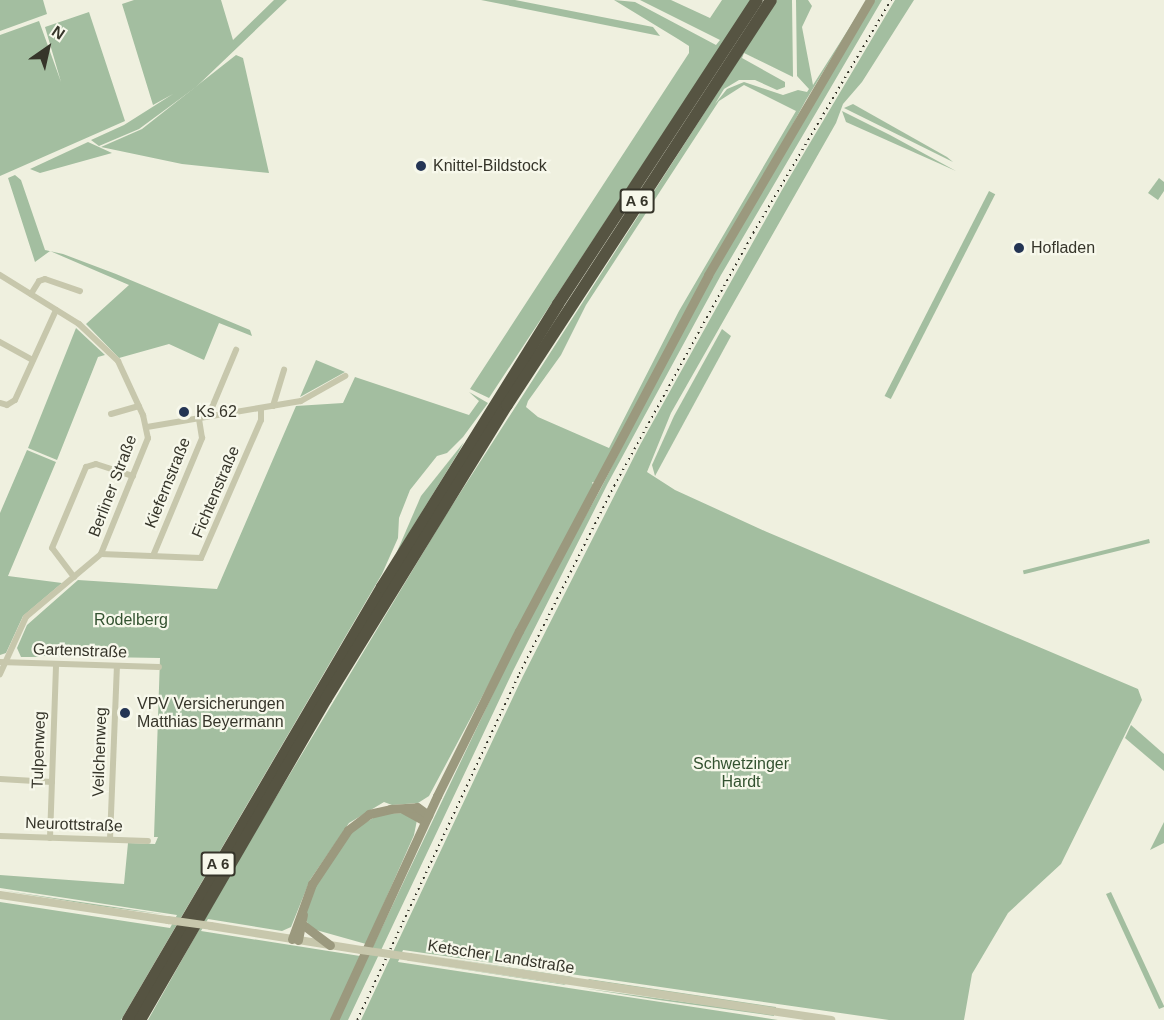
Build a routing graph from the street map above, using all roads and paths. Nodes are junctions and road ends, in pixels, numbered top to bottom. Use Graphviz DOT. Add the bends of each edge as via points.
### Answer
graph roads {
  1 [pos="757,0"];
  2 [pos="771,0"];
  3 [pos="870,0"];
  4 [pos="0,275"];
  5 [pos="80,291"];
  6 [pos="31,294"];
  7 [pos="57,310"];
  8 [pos="0,342"];
  9 [pos="236,350"];
  10 [pos="32,360"];
  11 [pos="284,370"];
  12 [pos="345,376"];
  13 [pos="0,403"];
  14 [pos="501,405"];
  15 [pos="139,406"];
  16 [pos="273,406"];
  17 [pos="261,408"];
  18 [pos="111,414"];
  19 [pos="208,417"];
  20 [pos="199,419"];
  21 [pos="147,427"];
  22 [pos="133,476"];
  23 [pos="101,554"];
  24 [pos="153,556"];
  25 [pos="74,577"];
  26 [pos="2,662"];
  27 [pos="56,664"];
  28 [pos="117,666"];
  29 [pos="159,666"];
  30 [pos="0,674"];
  31 [pos="0,779"];
  32 [pos="52,782"];
  33 [pos="437,796"];
  34 [pos="417,807"];
  35 [pos="401,808"];
  36 [pos="427,818"];
  37 [pos="0,836"];
  38 [pos="50,838"];
  39 [pos="110,839"];
  40 [pos="148,841"];
  41 [pos="0,895"];
  42 [pos="304,902"];
  43 [pos="302,924"];
  44 [pos="294,940"];
  45 [pos="330,945"];
  46 [pos="128,1020"];
  47 [pos="140,1020"];
  48 [pos="334,1020"];
  49 [pos="831,1020"];
  1 -- 14 [label="highway, A 6"];
  2 -- 14 [label="highway, A 6"];
  3 -- 33 [label="main road" via="708,274"];
  4 -- 6 [label="street, Berliner Straße"];
  5 -- 6 [label="street" via="45,279 39,281"];
  6 -- 7 [label="street, Berliner Straße"];
  7 -- 10 [label="street"];
  7 -- 15 [label="street, Berliner Straße" via="79,324 118,361"];
  8 -- 10 [label="street"];
  9 -- 19 [label="street"];
  10 -- 13 [label="street" via="11,404"];
  11 -- 16 [label="street"];
  12 -- 16 [label="street" via="301,401"];
  14 -- 46 [label="highway, A 6" via="321,688"];
  14 -- 47 [label="highway, A 6"];
  15 -- 18 [label="street"];
  15 -- 21 [label="street, Berliner Straße"];
  16 -- 17 [label="street"];
  17 -- 19 [label="street"];
  17 -- 24 [label="street, Fichtenstraße" via="261,420 201,558"];
  19 -- 20 [label="street"];
  20 -- 21 [label="street"];
  20 -- 24 [label="street, Kiefernstraße" via="202,438"];
  21 -- 22 [label="street, Berliner Straße" via="148,438"];
  22 -- 23 [label="street, Berliner Straße"];
  22 -- 25 [label="street" via="96,464 86,467 52,548"];
  23 -- 24 [label="street, Fichtenstraße"];
  23 -- 25 [label="street, Berliner Straße"];
  25 -- 26 [label="street, Berliner Straße" via="26,617"];
  26 -- 27 [label="street, Gartenstraße"];
  26 -- 30 [label="street, Berliner Straße"];
  27 -- 28 [label="street, Gartenstraße"];
  27 -- 32 [label="street, Tulpenweg"];
  28 -- 29 [label="street, Gartenstraße"];
  28 -- 39 [label="street, Veilchenweg"];
  31 -- 32 [label="street"];
  32 -- 38 [label="street, Tulpenweg"];
  33 -- 34 [label="main road"];
  33 -- 36 [label="main road"];
  34 -- 35 [label="main road"];
  34 -- 36 [label="main road"];
  35 -- 36 [label="main road"];
  35 -- 42 [label="main road" via="369,814 348,830 316,875"];
  36 -- 48 [label="main road"];
  37 -- 38 [label="street, Neurottstraße"];
  38 -- 39 [label="street, Neurottstraße"];
  39 -- 40 [label="street, Neurottstraße"];
  41 -- 44 [label="street, Ketscher Landstraße, bridge"];
  42 -- 43 [label="main road"];
  42 -- 44 [label="main road"];
  43 -- 44 [label="main road"];
  43 -- 45 [label="main road"];
  44 -- 45 [label="street, Ketscher Landstraße"];
  45 -- 49 [label="street, Ketscher Landstraße, bridge"];
}
